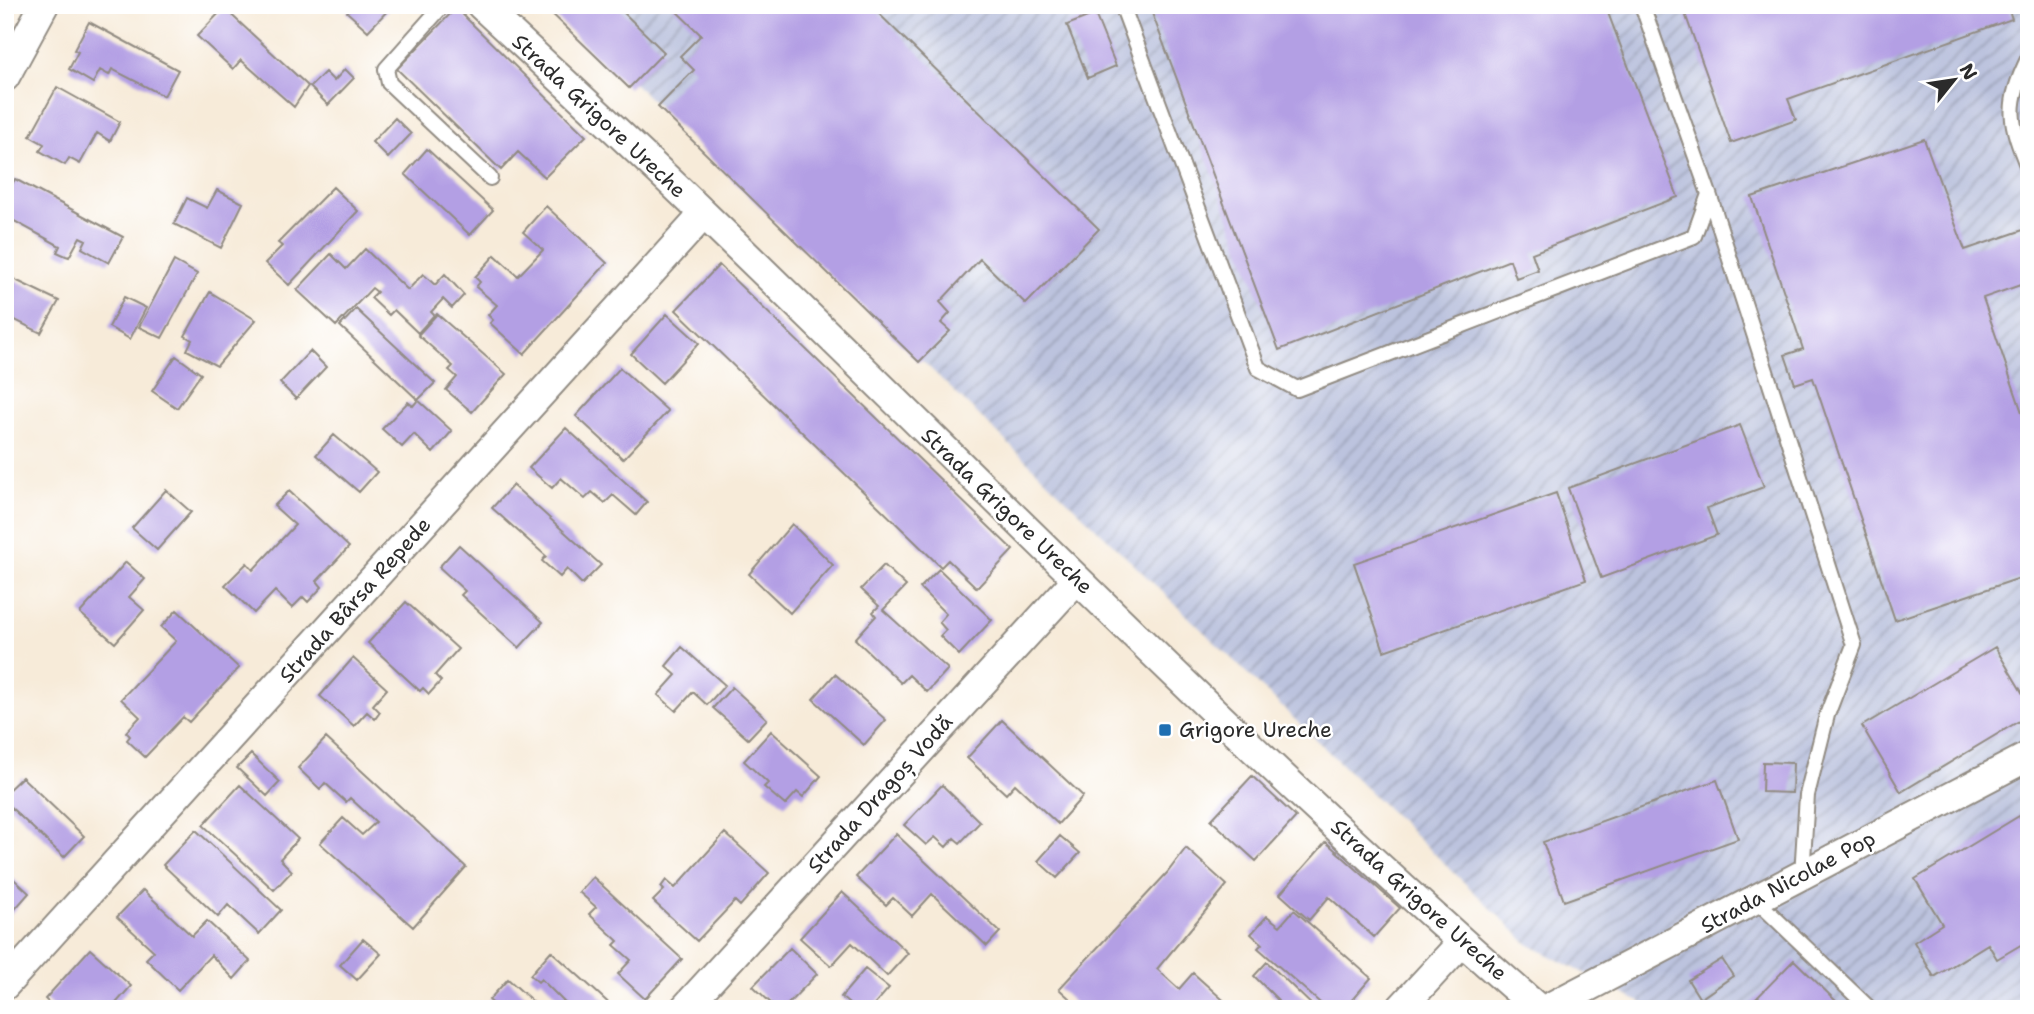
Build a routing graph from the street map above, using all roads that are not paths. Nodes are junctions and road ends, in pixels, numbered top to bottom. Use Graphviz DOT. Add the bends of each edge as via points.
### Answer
graph roads {
  1 [pos="44,5"];
  2 [pos="443,5"];
  3 [pos="481,5"];
  4 [pos="1122,5"];
  5 [pos="1642,5"];
  6 [pos="13,43"];
  7 [pos="2029,57"];
  8 [pos="5,77"];
  9 [pos="2029,170"];
  10 [pos="490,178"];
  11 [pos="1709,194"];
  12 [pos="704,214"];
  13 [pos="1077,579"];
  14 [pos="2029,756"];
  15 [pos="1802,875"];
  16 [pos="1755,899"];
  17 [pos="1462,942"];
  18 [pos="5,985"];
  19 [pos="684,1009"];
  20 [pos="1401,1009"];
  21 [pos="1539,1009"];
  22 [pos="1546,1009"];
  23 [pos="1870,1009"];
  1 -- 6 [label="street"];
  2 -- 10 [label="lane" via="386,69 388,83"];
  3 -- 12 [label="street, Strada Grigore Ureche"];
  4 -- 11 [label="lane" via="1258,368 1297,389 1694,236"];
  5 -- 11 [label="lane"];
  6 -- 8 [label="street"];
  7 -- 9 [label="lane" via="2014,88 2013,129"];
  11 -- 15 [label="lane" via="1854,645 1827,715 1807,795"];
  12 -- 13 [label="street, Strada Grigore Ureche"];
  12 -- 18 [label="street, Strada Bârsa Repede"];
  13 -- 17 [label="street, Strada Grigore Ureche"];
  13 -- 19 [label="street, Strada Dragoș Vodă"];
  14 -- 15 [label="street, Strada Nicolae Pop"];
  15 -- 16 [label="street, Strada Nicolae Pop"];
  16 -- 22 [label="street, Strada Nicolae Pop"];
  16 -- 23 [label="lane"];
  17 -- 20 [label="street"];
  17 -- 21 [label="street, Strada Grigore Ureche"];
}
